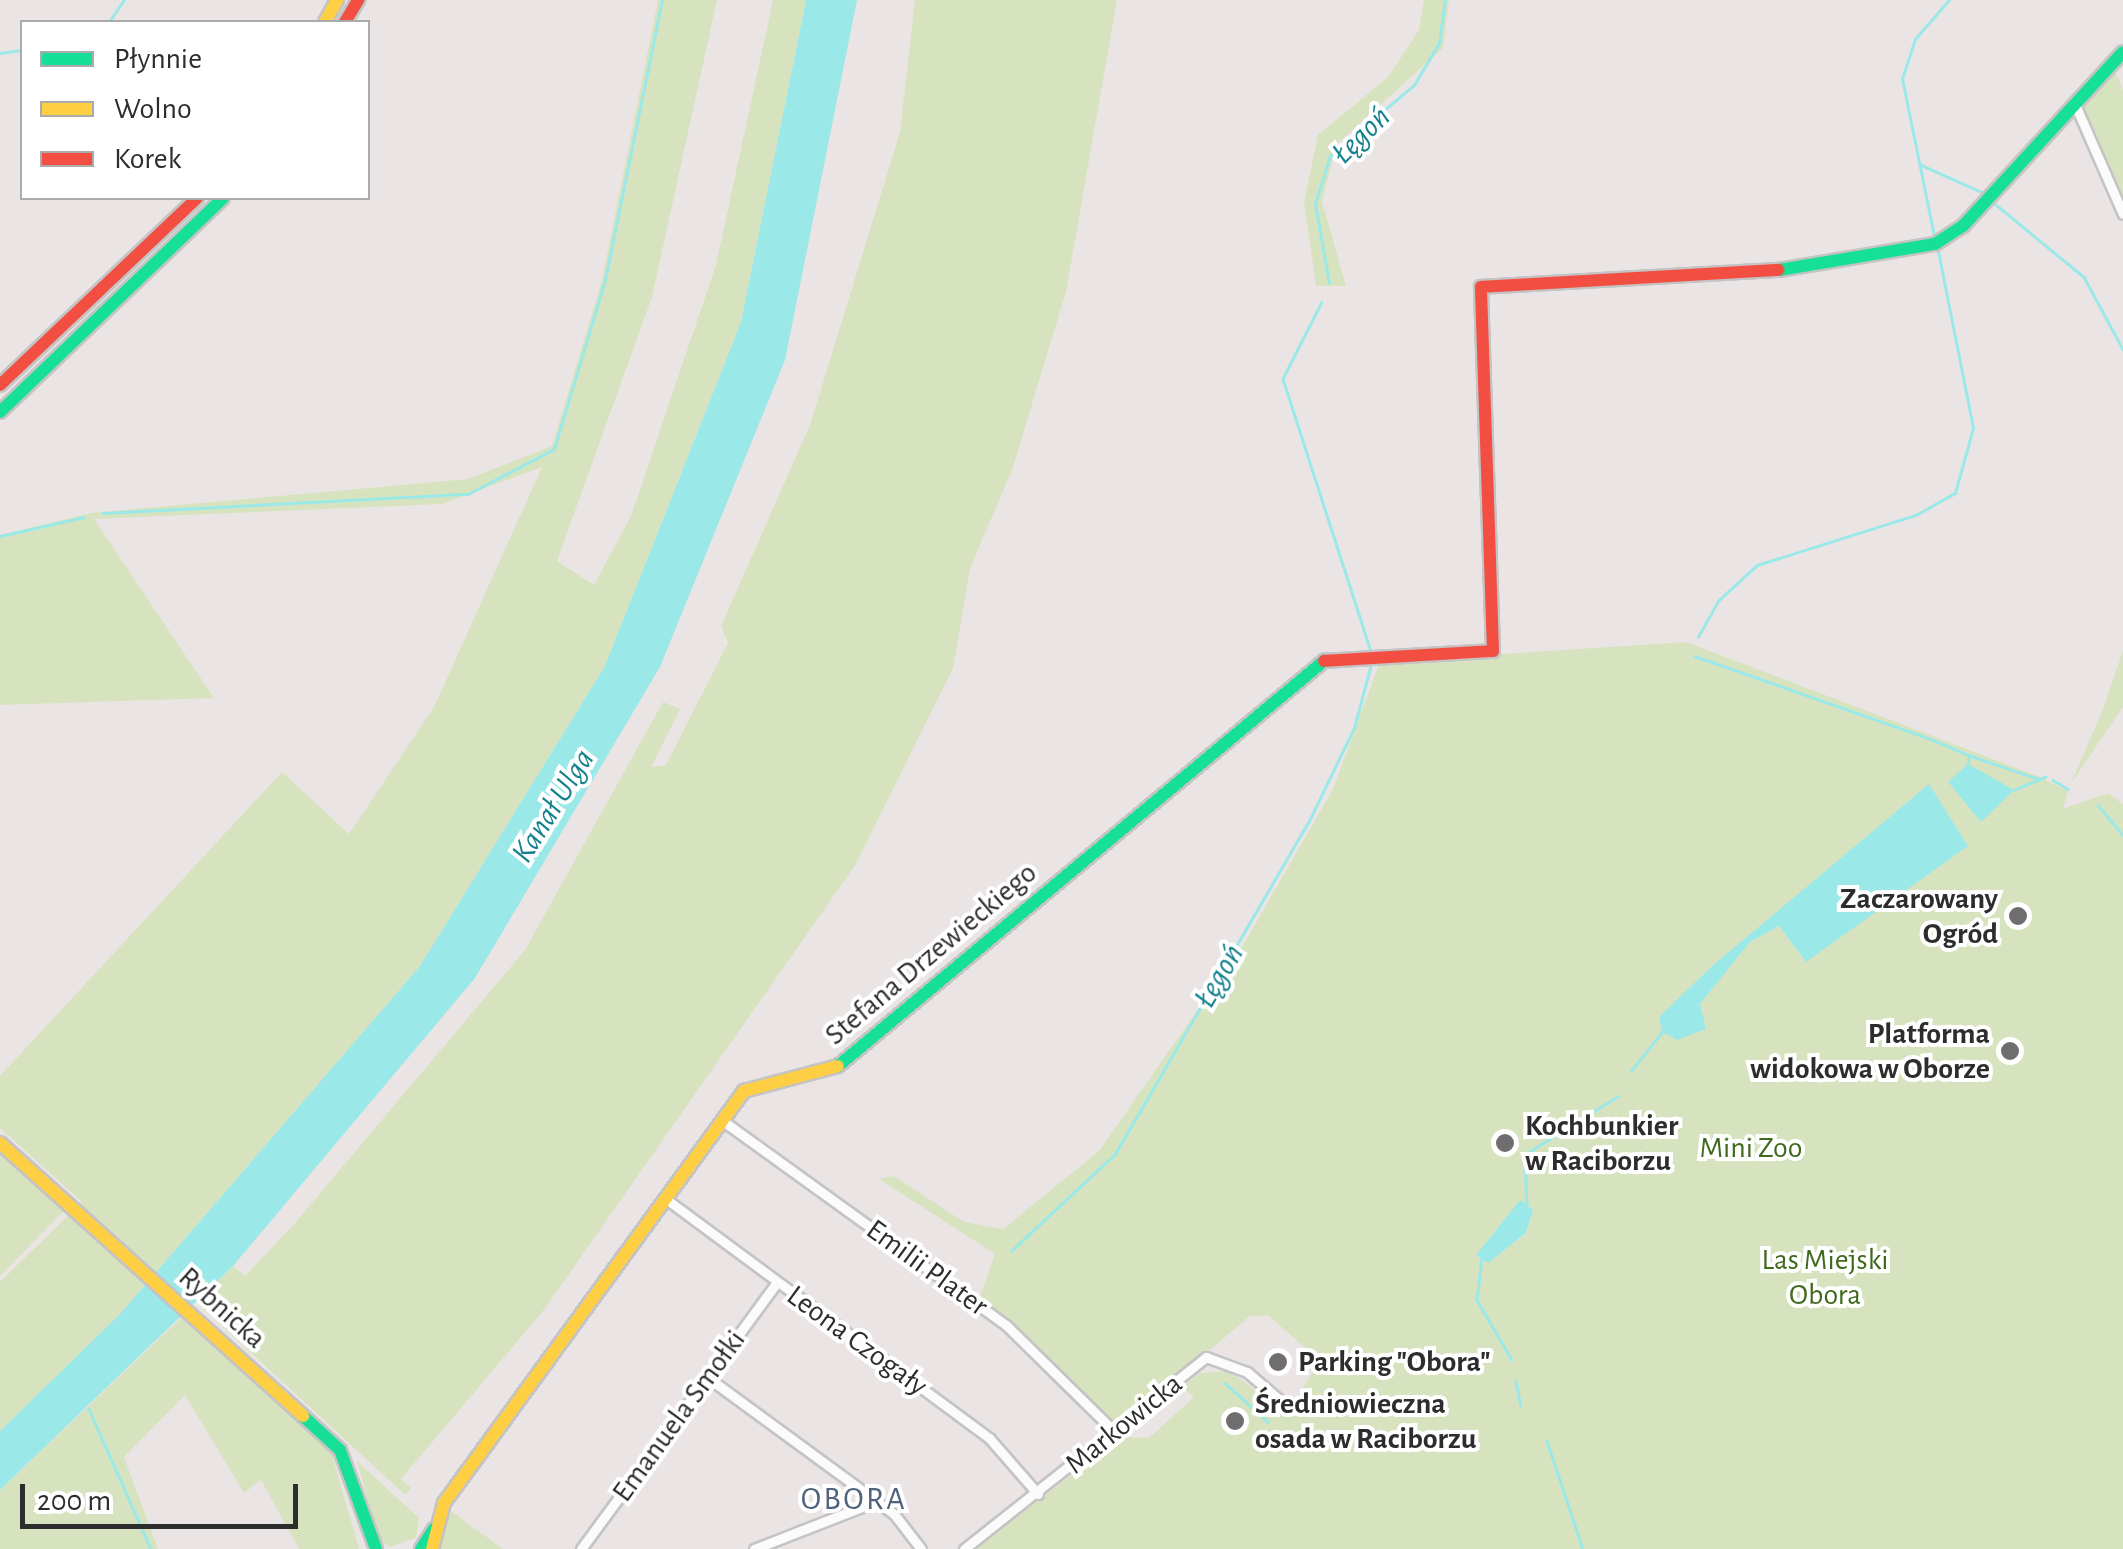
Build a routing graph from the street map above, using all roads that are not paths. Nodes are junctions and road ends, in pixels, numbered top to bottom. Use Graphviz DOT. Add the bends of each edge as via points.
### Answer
graph roads {
  1 [pos="2123,52"];
  2 [pos="2073,100"];
  3 [pos="196,200"];
  4 [pos="220,200"];
  5 [pos="2123,214"];
  6 [pos="0,385"];
  7 [pos="0,412"];
  8 [pos="723,1121"];
  9 [pos="0,1143"];
  10 [pos="666,1199"];
  11 [pos="778,1282"];
  12 [pos="708,1378"];
  13 [pos="1288,1406"];
  14 [pos="1116,1433"];
  15 [pos="1038,1494"];
  16 [pos="877,1501"];
  17 [pos="435,1527"];
  18 [pos="372,1545"];
  19 [pos="386,1549"];
  20 [pos="421,1549"];
  21 [pos="432,1549"];
  22 [pos="581,1549"];
  23 [pos="754,1549"];
  24 [pos="921,1549"];
  25 [pos="964,1549"];
  1 -- 2 [label="street"];
  2 -- 5 [label="street"];
  2 -- 8 [label="street, Stefana Drzewieckiego" via="1963,226 1936,244 1730,278 1481,286 1493,650 1312,665 838,1066 744,1091"];
  3 -- 6 [label="street"];
  4 -- 7 [label="street"];
  8 -- 10 [label="street, Stefana Drzewieckiego"];
  8 -- 14 [label="street, Emilii Plater" via="1006,1324"];
  9 -- 18 [label="street, Rybnicka" via="308,1420 350,1466"];
  10 -- 11 [label="street, Leona Czogały"];
  10 -- 17 [label="street, Stefana Drzewieckiego"];
  11 -- 12 [label="street, Emanuela Smołki"];
  11 -- 15 [label="street, Leona Czogały" via="990,1439"];
  12 -- 16 [label="street"];
  12 -- 22 [label="street, Emanuela Smołki"];
  13 -- 14 [label="street, Markowicka" via="1247,1372 1206,1357"];
  14 -- 15 [label="street, Markowicka"];
  15 -- 25 [label="street, Markowicka"];
  16 -- 23 [label="street"];
  16 -- 24 [label="street"];
  17 -- 20 [label="street, Stefana Drzewieckiego"];
  17 -- 21 [label="street, Stefana Drzewieckiego"];
  18 -- 19 [label="street, Rybnicka"];
}
